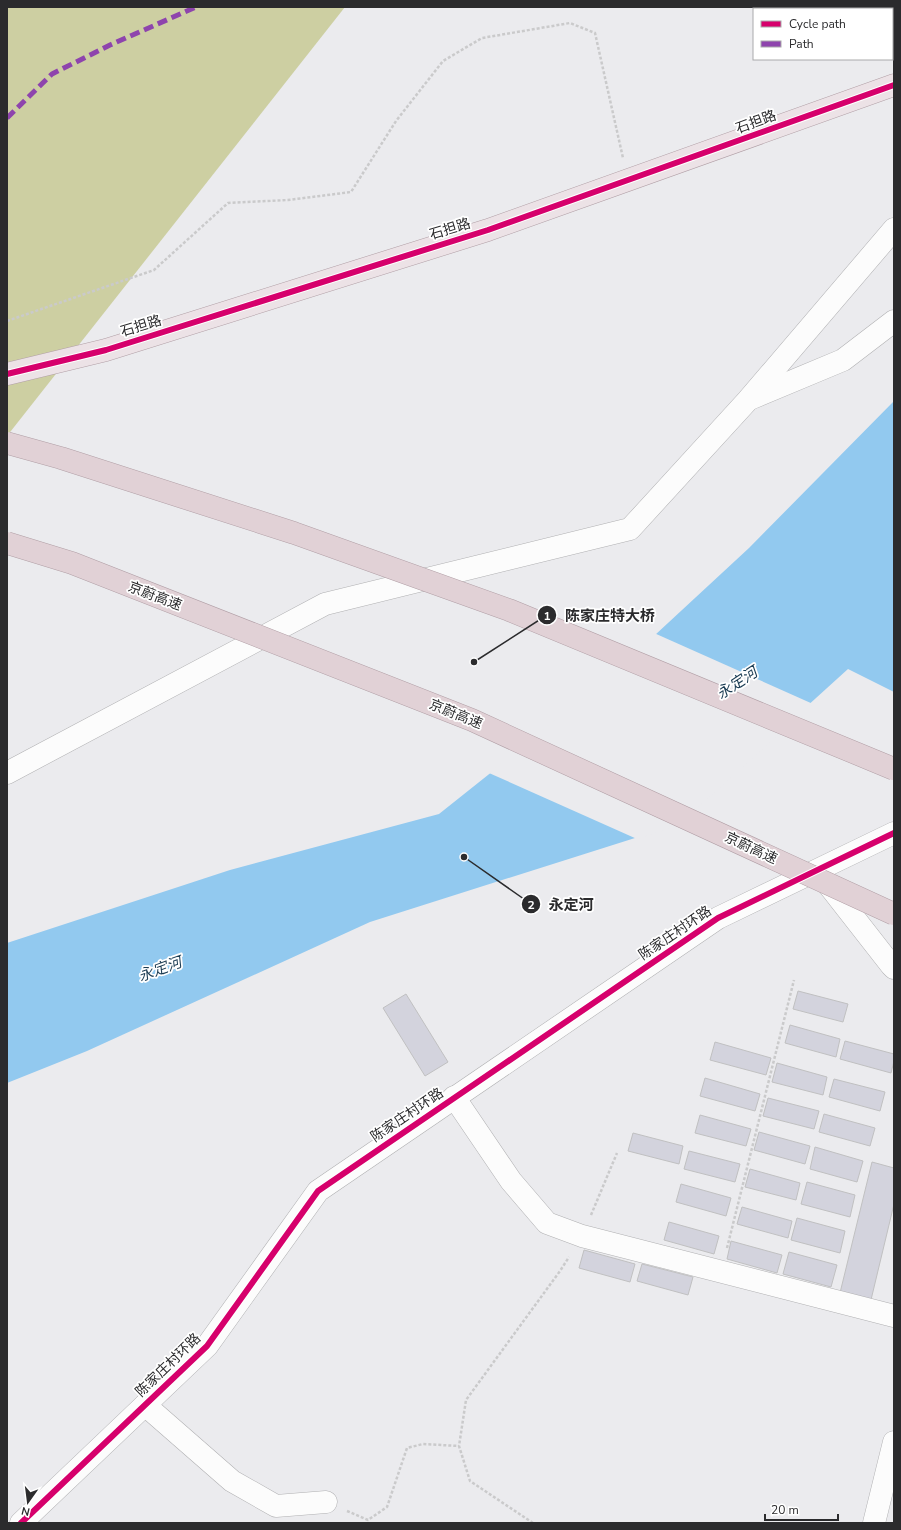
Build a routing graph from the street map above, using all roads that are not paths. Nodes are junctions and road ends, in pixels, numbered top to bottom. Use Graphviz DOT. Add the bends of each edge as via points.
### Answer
graph roads {
  1 [pos="894,85"];
  2 [pos="894,230"];
  3 [pos="894,321"];
  4 [pos="7,374"];
  5 [pos="748,400"];
  6 [pos="7,443"];
  7 [pos="7,543"];
  8 [pos="894,769"];
  9 [pos="7,773"];
  10 [pos="894,833"];
  11 [pos="818,870"];
  12 [pos="894,914"];
  13 [pos="894,968"];
  14 [pos="454,1097"];
  15 [pos="894,1316"];
  16 [pos="145,1405"];
  17 [pos="894,1442"];
  18 [pos="326,1502"];
  19 [pos="21,1523"];
  20 [pos="874,1523"];
  1 -- 4 [label="main road, 石担路" via="488,230 113,348"];
  2 -- 5 [label="street"];
  3 -- 5 [label="street" via="843,360"];
  5 -- 9 [label="street" via="630,529 324,604"];
  6 -- 8 [label="highway, bridge" via="294,533 509,610"];
  7 -- 12 [label="highway, 京蔚高速, bridge" via="72,563 472,720"];
  10 -- 11 [label="street, 陈家庄村环路"];
  11 -- 13 [label="street"];
  11 -- 14 [label="street, 陈家庄村环路" via="718,918"];
  14 -- 15 [label="street" via="511,1181 547,1223 582,1236"];
  14 -- 16 [label="street, 陈家庄村环路" via="318,1191 207,1346"];
  16 -- 18 [label="street" via="232,1481 276,1506"];
  16 -- 19 [label="street, 陈家庄村环路"];
  17 -- 20 [label="street"];
}
